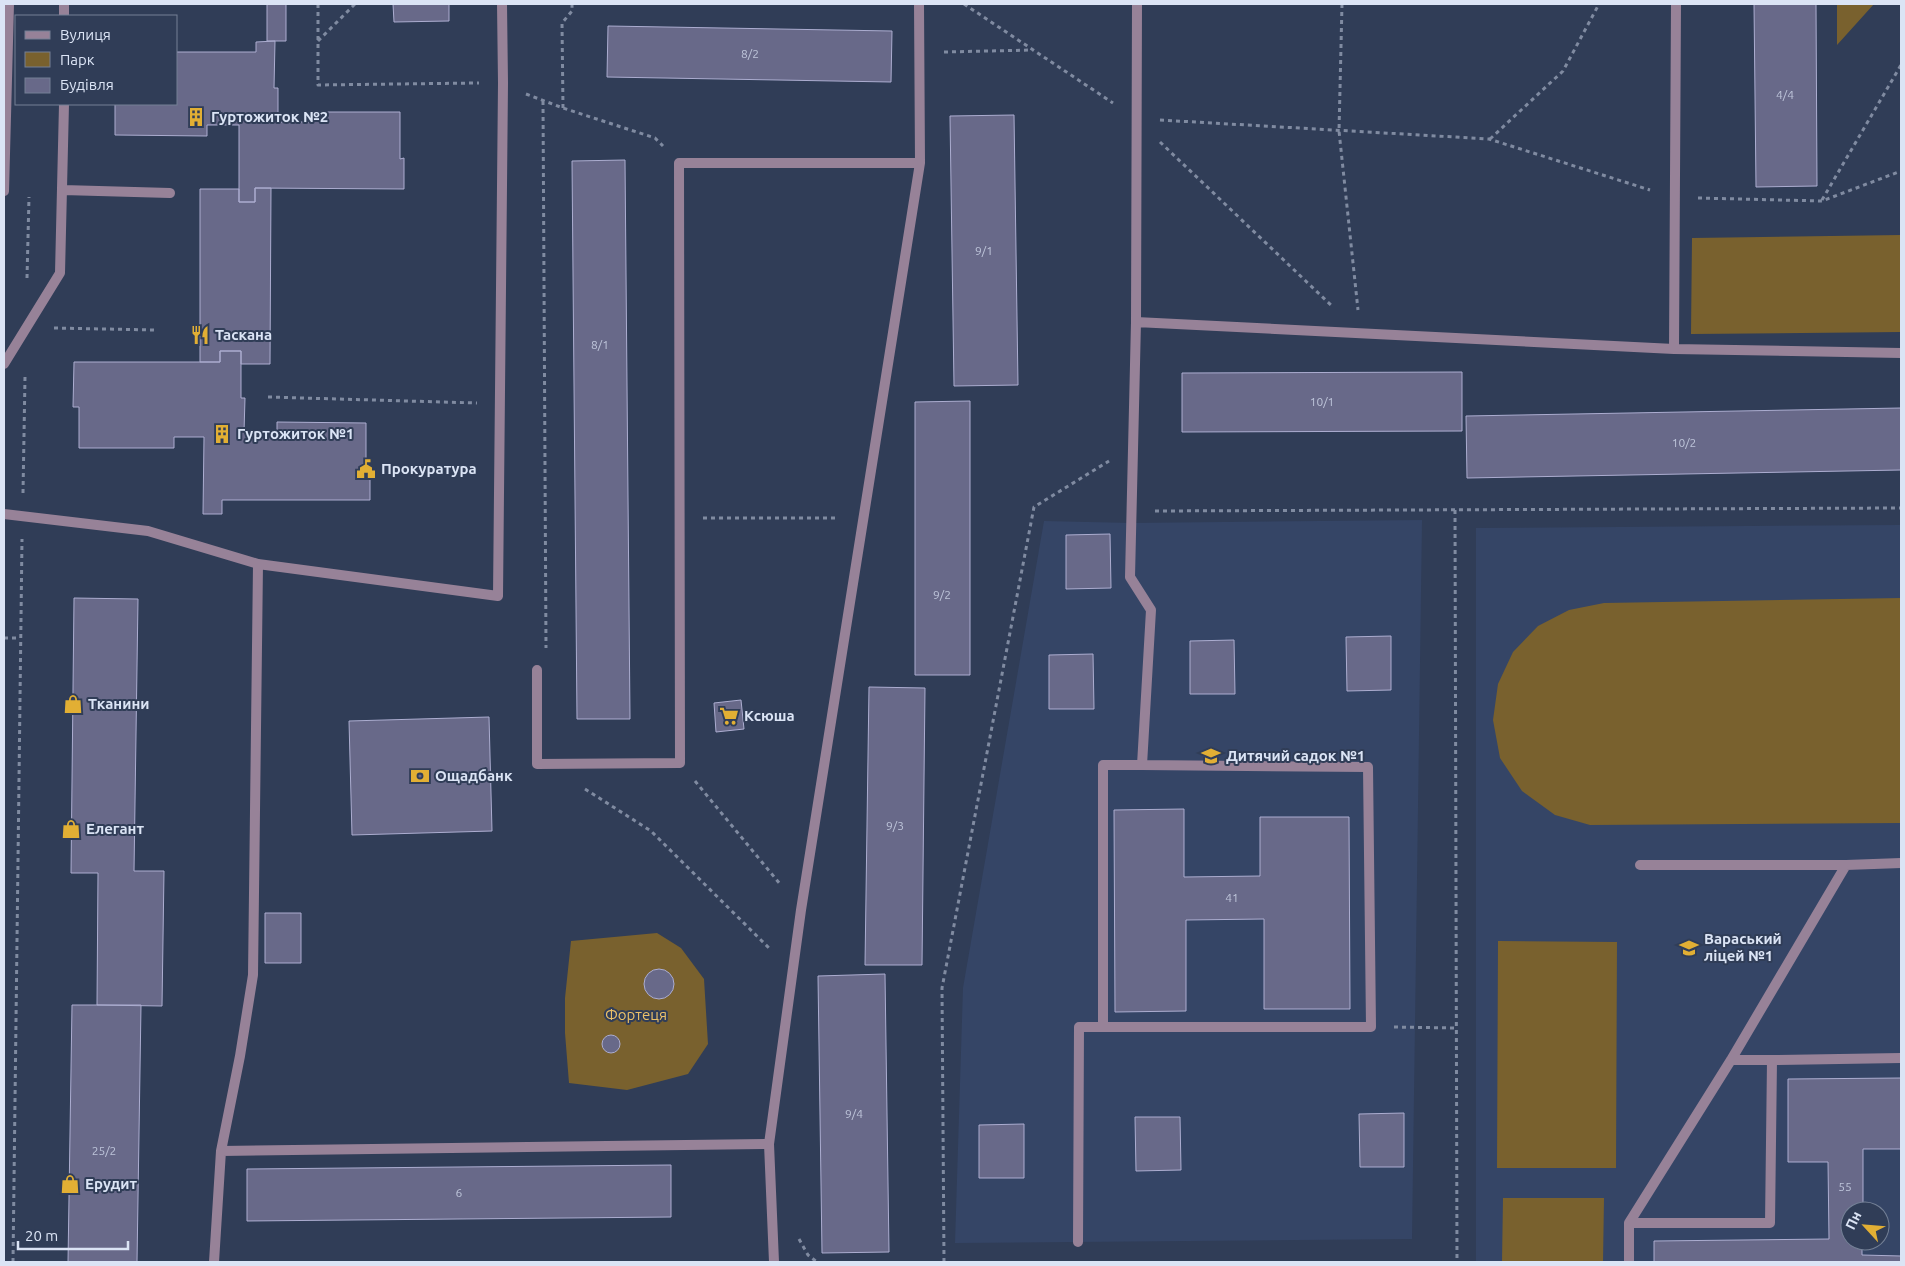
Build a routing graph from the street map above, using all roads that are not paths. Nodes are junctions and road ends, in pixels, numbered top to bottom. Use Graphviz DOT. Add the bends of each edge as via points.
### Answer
graph roads {
  1 [pos="8,4"];
  2 [pos="502,4"];
  3 [pos="919,4"];
  4 [pos="1137,4"];
  5 [pos="1676,4"];
  6 [pos="64,105"];
  7 [pos="4,160"];
  8 [pos="920,162"];
  9 [pos="63,190"];
  10 [pos="4,191"];
  11 [pos="170,193"];
  12 [pos="1136,322"];
  13 [pos="1674,349"];
  14 [pos="1901,353"];
  15 [pos="4,364"];
  16 [pos="4,514"];
  17 [pos="258,564"];
  18 [pos="536,670"];
  19 [pos="1142,765"];
  20 [pos="1901,863"];
  21 [pos="1846,864"];
  22 [pos="1640,865"];
  23 [pos="1103,1027"];
  24 [pos="1901,1058"];
  25 [pos="1731,1060"];
  26 [pos="1772,1060"];
  27 [pos="769,1144"];
  28 [pos="221,1151"];
  29 [pos="1629,1223"];
  30 [pos="1078,1242"];
  31 [pos="214,1262"];
  32 [pos="774,1262"];
  33 [pos="1629,1262"];
  1 -- 7 [label="street"];
  2 -- 17 [label="street" via="504,83 498,596"];
  3 -- 8 [label="street"];
  4 -- 12 [label="street"];
  5 -- 13 [label="street"];
  6 -- 9 [label="street"];
  7 -- 10 [label="street"];
  8 -- 18 [label="street" via="679,163 680,763 537,764"];
  8 -- 27 [label="street" via="801,910"];
  9 -- 11 [label="street"];
  9 -- 15 [label="street" via="60,273"];
  12 -- 13 [label="street"];
  12 -- 19 [label="street" via="1130,578 1151,610"];
  13 -- 14 [label="street"];
  16 -- 17 [label="street" via="148,532"];
  17 -- 28 [label="street" via="253,975"];
  19 -- 23 [label="street" via="1103,765"];
  19 -- 23 [label="street" via="1368,767 1371,1027"];
  20 -- 21 [label="street"];
  21 -- 22 [label="street"];
  21 -- 25 [label="street"];
  23 -- 30 [label="street" via="1079,1027"];
  24 -- 26 [label="street"];
  25 -- 26 [label="street"];
  25 -- 29 [label="street"];
  26 -- 29 [label="street" via="1770,1223"];
  27 -- 28 [label="street"];
  27 -- 32 [label="street"];
  28 -- 31 [label="street"];
  29 -- 33 [label="street"];
}
